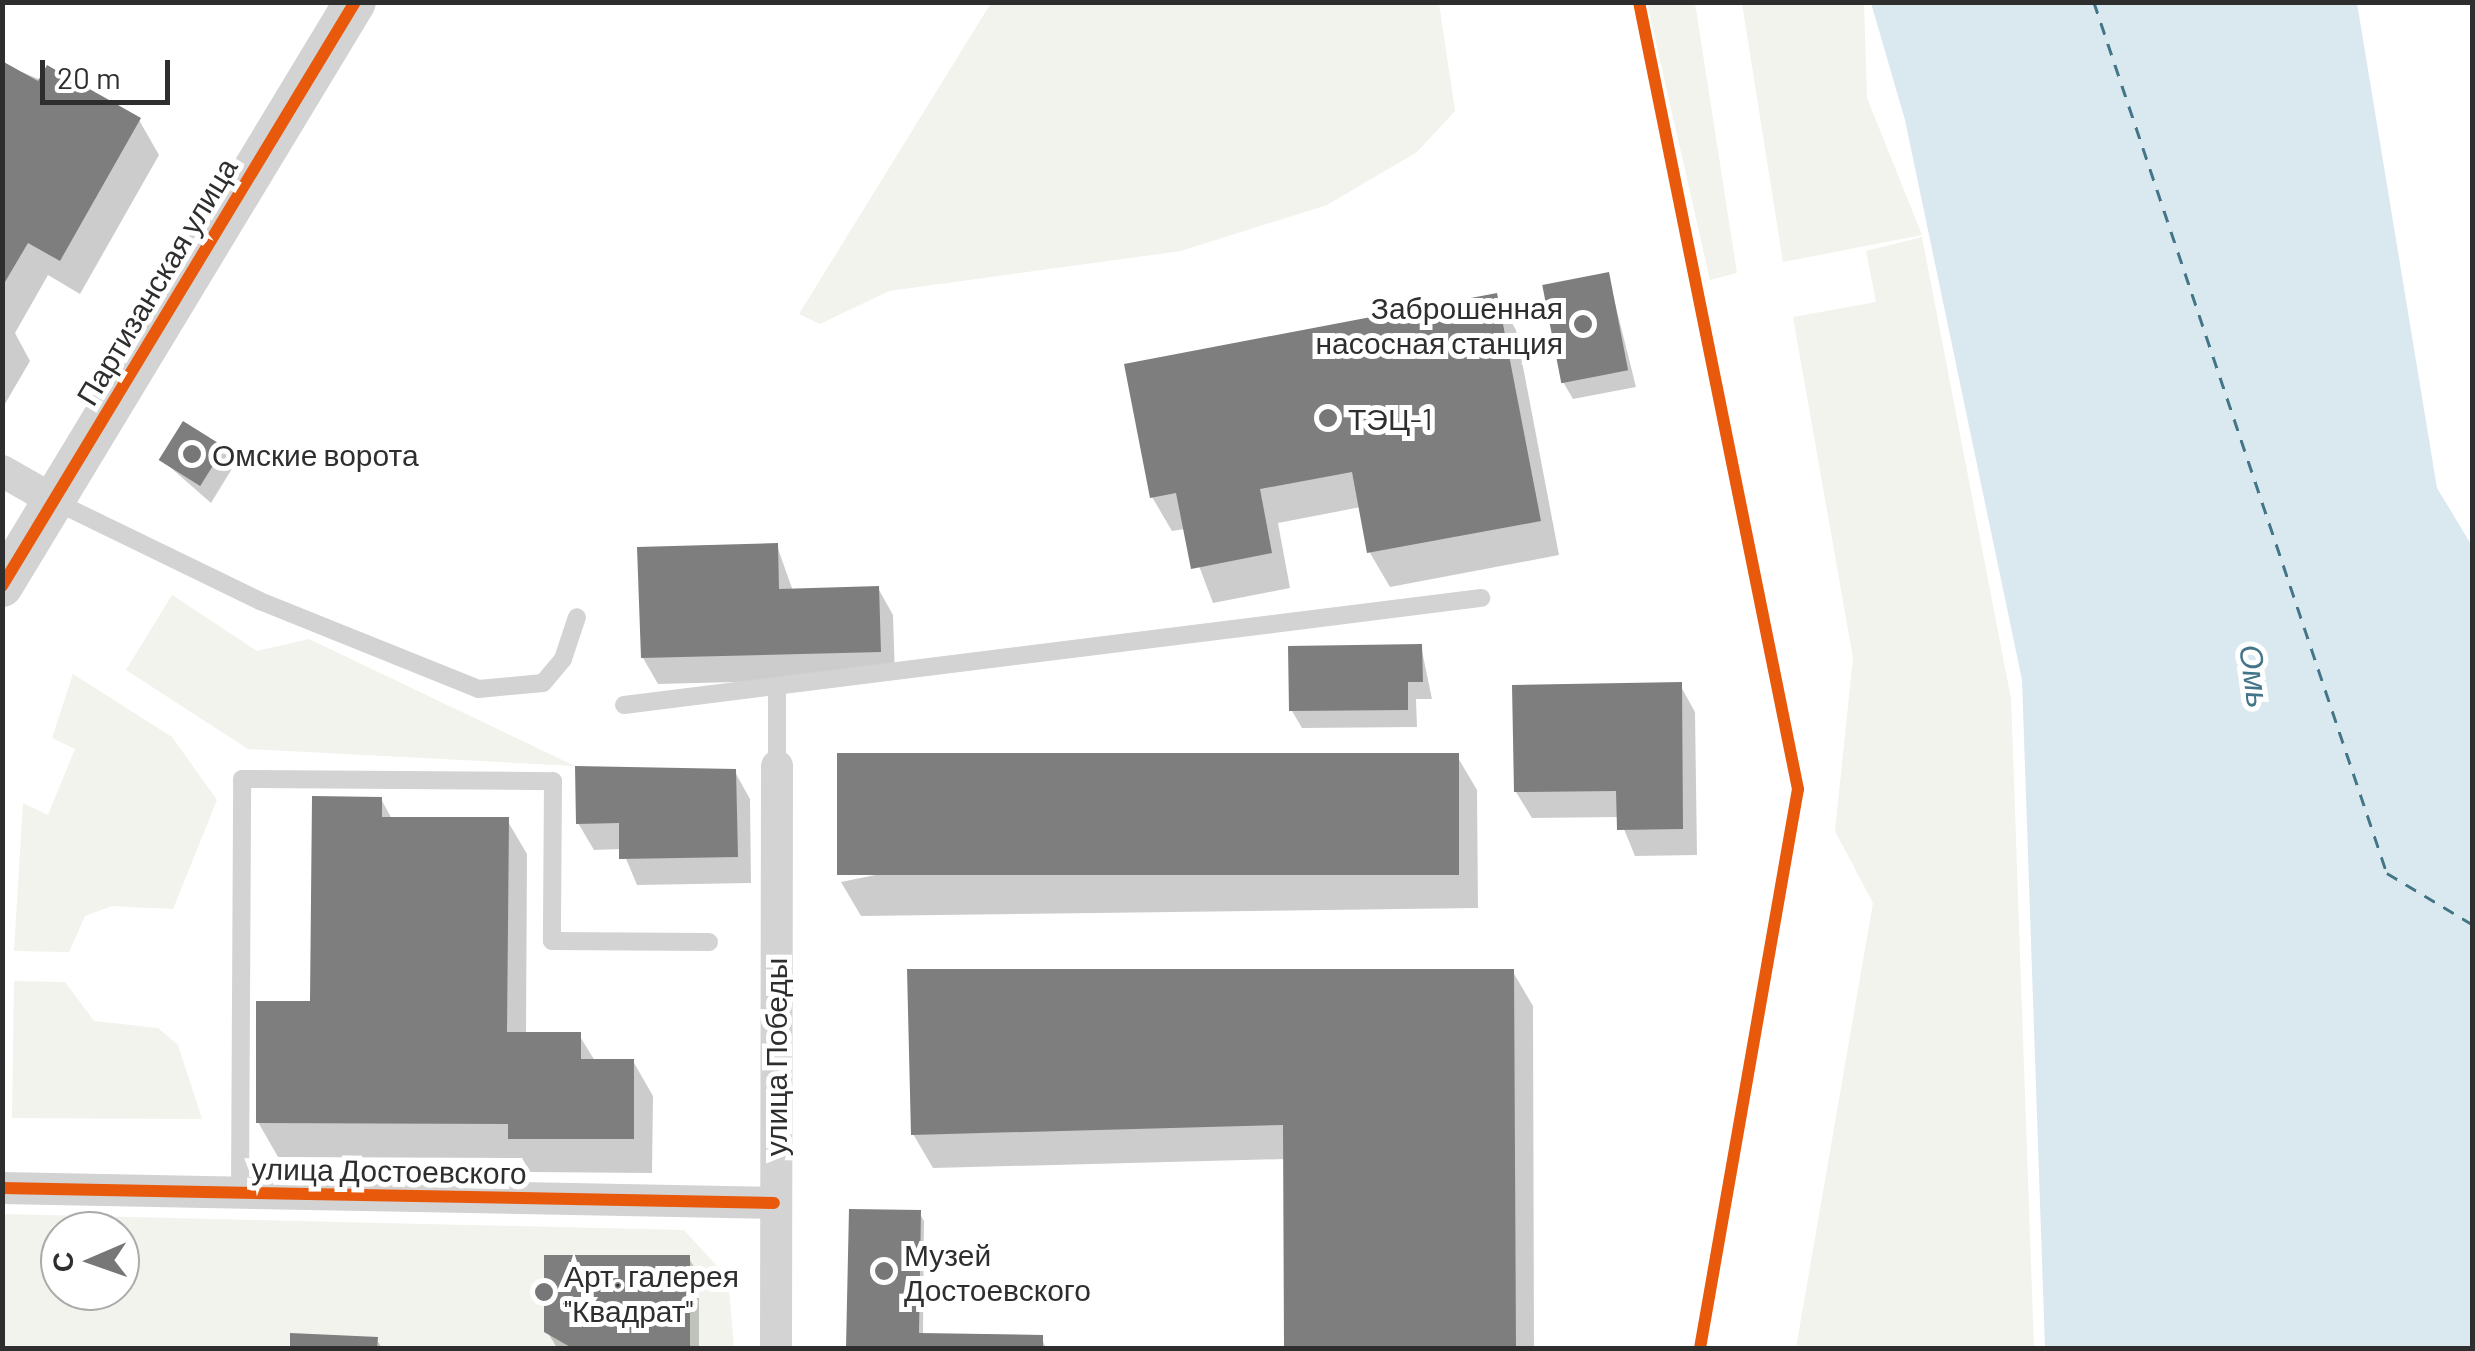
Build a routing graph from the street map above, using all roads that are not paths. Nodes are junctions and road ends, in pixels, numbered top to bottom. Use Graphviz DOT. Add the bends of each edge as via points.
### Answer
graph roads {
  1 [pos="354,2"];
  2 [pos="2,470"];
  3 [pos="51,500"];
  4 [pos="2,586"];
  5 [pos="1481,598"];
  6 [pos="576,618"];
  7 [pos="777,691"];
  8 [pos="624,705"];
  9 [pos="776,766"];
  10 [pos="709,942"];
  11 [pos="2,1188"];
  12 [pos="240,1192"];
  13 [pos="774,1203"];
  14 [pos="776,1348"];
  1 -- 3 [label="street, Партизанская улица"];
  2 -- 3 [label="street"];
  3 -- 4 [label="street, Партизанская улица"];
  3 -- 6 [label="lane" via="260,601 479,688 542,682 563,659"];
  5 -- 7 [label="lane"];
  7 -- 8 [label="lane"];
  7 -- 9 [label="lane"];
  9 -- 13 [label="street, улица Победы"];
  10 -- 12 [label="lane" via="552,941 553,781 242,779"];
  11 -- 12 [label="street, улица Достоевского"];
  12 -- 13 [label="street, улица Достоевского"];
  13 -- 14 [label="street, улица Победы"];
}
